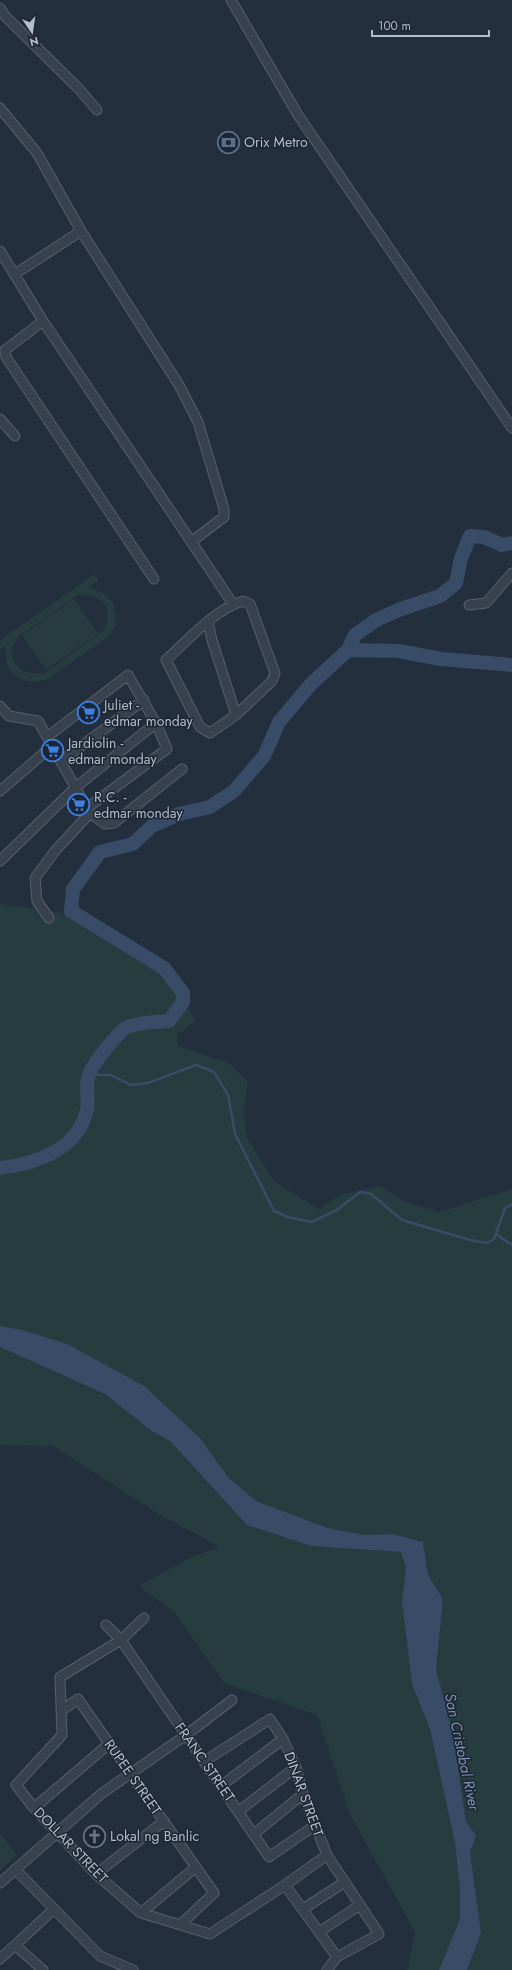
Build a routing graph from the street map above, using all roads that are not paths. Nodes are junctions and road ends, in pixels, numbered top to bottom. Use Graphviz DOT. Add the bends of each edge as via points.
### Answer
graph roads {
  1 [pos="231,0"];
  2 [pos="0,8"];
  3 [pos="0,108"];
  4 [pos="97,110"];
  5 [pos="81,231"];
  6 [pos="0,251"];
  7 [pos="15,274"];
  8 [pos="43,321"];
  9 [pos="0,419"];
  10 [pos="512,428"];
  11 [pos="15,436"];
  12 [pos="191,542"];
  13 [pos="512,573"];
  14 [pos="154,579"];
  15 [pos="234,604"];
  16 [pos="468,605"];
  17 [pos="208,622"];
  18 [pos="144,700"];
  19 [pos="0,706"];
  20 [pos="236,715"];
  21 [pos="156,723"];
  22 [pos="47,737"];
  23 [pos="52,746"];
  24 [pos="61,761"];
  25 [pos="182,769"];
  26 [pos="76,787"];
  27 [pos="0,791"];
  28 [pos="88,811"];
  29 [pos="0,861"];
  30 [pos="49,918"];
  31 [pos="144,1618"];
  32 [pos="106,1625"];
  33 [pos="121,1640"];
  34 [pos="232,1700"];
  35 [pos="60,1711"];
  36 [pos="186,1735"];
  37 [pos="283,1739"];
  38 [pos="110,1743"];
  39 [pos="205,1761"];
  40 [pos="296,1767"];
  41 [pos="132,1774"];
  42 [pos="221,1786"];
  43 [pos="303,1794"];
  44 [pos="34,1808"];
  45 [pos="239,1811"];
  46 [pos="164,1821"];
  47 [pos="314,1826"];
  48 [pos="56,1832"];
  49 [pos="254,1834"];
  50 [pos="327,1855"];
  51 [pos="196,1867"];
  52 [pos="15,1869"];
  53 [pos="96,1874"];
  54 [pos="344,1882"];
  55 [pos="0,1883"];
  56 [pos="286,1885"];
  57 [pos="360,1905"];
  58 [pos="54,1909"];
  59 [pos="303,1909"];
  60 [pos="141,1913"];
  61 [pos="180,1925"];
  62 [pos="319,1932"];
  63 [pos="16,1946"];
  64 [pos="337,1957"];
  65 [pos="0,1959"];
  66 [pos="43,1970"];
  67 [pos="131,1970"];
  68 [pos="327,1970"];
  1 -- 10 [label="street" via="298,115"];
  2 -- 4 [label="street"];
  3 -- 5 [label="street" via="37,153"];
  5 -- 7 [label="street"];
  5 -- 12 [label="street" via="179,385 198,422 224,509 224,517"];
  6 -- 7 [label="street"];
  7 -- 8 [label="street"];
  8 -- 12 [label="street"];
  8 -- 14 [label="street" via="5,350 6,357"];
  9 -- 11 [label="street"];
  12 -- 15 [label="street"];
  13 -- 16 [label="street" via="486,603"];
  15 -- 17 [label="street"];
  15 -- 20 [label="street" via="243,601 250,604 275,673 272,680"];
  17 -- 20 [label="street"];
  17 -- 20 [label="street" via="166,660 200,726 210,733"];
  18 -- 21 [label="street"];
  18 -- 22 [label="street" via="128,675"];
  18 -- 24 [label="street"];
  19 -- 22 [label="street" via="9,716 38,721"];
  21 -- 26 [label="street"];
  21 -- 28 [label="street" via="167,749"];
  22 -- 23 [label="street"];
  23 -- 24 [label="street"];
  23 -- 27 [label="street"];
  24 -- 26 [label="street"];
  25 -- 28 [label="street" via="114,823 105,824"];
  26 -- 28 [label="street"];
  26 -- 29 [label="street"];
  28 -- 30 [label="street" via="35,878 36,901"];
  31 -- 33 [label="street, DOLLAR STREET"];
  32 -- 33 [label="street, FRANC STREET"];
  33 -- 35 [label="street, DOLLAR STREET" via="60,1677"];
  33 -- 36 [label="street, FRANC STREET"];
  34 -- 36 [label="street"];
  35 -- 38 [label="street, RUPEE STREET" via="78,1699"];
  35 -- 44 [label="street, DOLLAR STREET" via="62,1735 16,1785"];
  36 -- 39 [label="street, FRANC STREET"];
  36 -- 41 [label="street"];
  37 -- 39 [label="street, DINAR STREET" via="270,1719"];
  37 -- 40 [label="street, DINAR STREET"];
  37 -- 42 [label="street"];
  38 -- 41 [label="street, RUPEE STREET"];
  38 -- 44 [label="street"];
  39 -- 42 [label="street, FRANC STREET"];
  40 -- 43 [label="street, DINAR STREET"];
  40 -- 45 [label="street"];
  41 -- 46 [label="street, RUPEE STREET"];
  41 -- 48 [label="street" via="101,1794"];
  42 -- 45 [label="street, FRANC STREET"];
  43 -- 47 [label="street, DINAR STREET"];
  43 -- 49 [label="street"];
  44 -- 48 [label="street, DOLLAR STREET"];
  45 -- 49 [label="street, FRANC STREET"];
  46 -- 51 [label="street, RUPEE STREET"];
  46 -- 53 [label="street"];
  47 -- 49 [label="street, FRANC STREET" via="270,1857"];
  47 -- 50 [label="street, DINAR STREET"];
  48 -- 52 [label="street"];
  48 -- 53 [label="street, DOLLAR STREET"];
  50 -- 54 [label="street, DINAR STREET"];
  50 -- 56 [label="street, DOLLAR STREET"];
  51 -- 60 [label="street"];
  51 -- 61 [label="street, RUPEE STREET" via="214,1893"];
  52 -- 55 [label="street"];
  52 -- 58 [label="street"];
  53 -- 60 [label="street, DOLLAR STREET"];
  54 -- 57 [label="street, DINAR STREET"];
  54 -- 59 [label="street"];
  56 -- 59 [label="street"];
  56 -- 61 [label="street, DOLLAR STREET" via="210,1934"];
  57 -- 62 [label="street"];
  57 -- 64 [label="street, DINAR STREET" via="379,1934"];
  58 -- 63 [label="street"];
  58 -- 67 [label="street" via="100,1956"];
  59 -- 62 [label="street"];
  60 -- 61 [label="street, DOLLAR STREET"];
  62 -- 64 [label="street"];
  63 -- 65 [label="street"];
  63 -- 66 [label="street"];
  64 -- 68 [label="street"];
}
